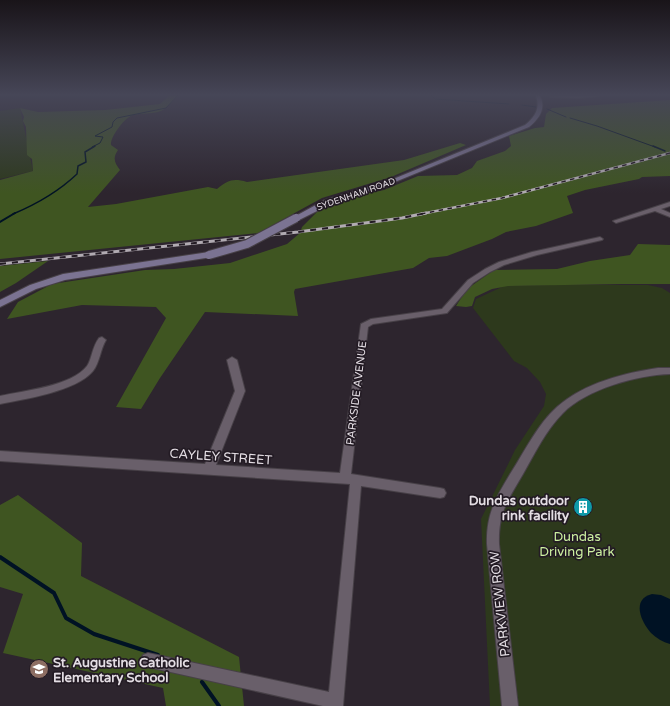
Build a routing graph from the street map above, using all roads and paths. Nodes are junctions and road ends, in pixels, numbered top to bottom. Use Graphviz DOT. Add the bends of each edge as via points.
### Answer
graph roads {
  1 [pos="525,127"];
  2 [pos="670,204"];
  3 [pos="657,208"];
  4 [pos="670,215"];
  5 [pos="616,221"];
  6 [pos="600,239"];
  7 [pos="0,304"];
  8 [pos="102,340"];
  9 [pos="232,360"];
  10 [pos="670,371"];
  11 [pos="0,400"];
  12 [pos="0,456"];
  13 [pos="209,469"];
  14 [pos="351,479"];
  15 [pos="440,493"];
  16 [pos="148,660"];
  17 [pos="335,704"];
  18 [pos="510,706"];
  1 -- 7 [label="main road, SYDENHAM ROAD, bridge" via="388,183 328,202 247,244 209,255 58,279 33,287"];
  2 -- 3 [label="street"];
  3 -- 4 [label="street"];
  3 -- 5 [label="street"];
  6 -- 14 [label="street, PARKSIDE AVENUE" via="509,260 476,277 444,311 371,322 364,326"];
  8 -- 11 [label="street" via="97,347 92,365 76,380"];
  9 -- 13 [label="street" via="240,391"];
  10 -- 18 [label="street, PARKVIEW ROW" via="638,374 612,382 581,396 561,409 535,442 494,517 496,584"];
  12 -- 13 [label="street, CAYLEY STREET"];
  13 -- 14 [label="street, CAYLEY STREET"];
  14 -- 15 [label="street, CAYLEY STREET"];
  14 -- 17 [label="street, PARKSIDE AVENUE"];
  16 -- 17 [label="street"];
}
